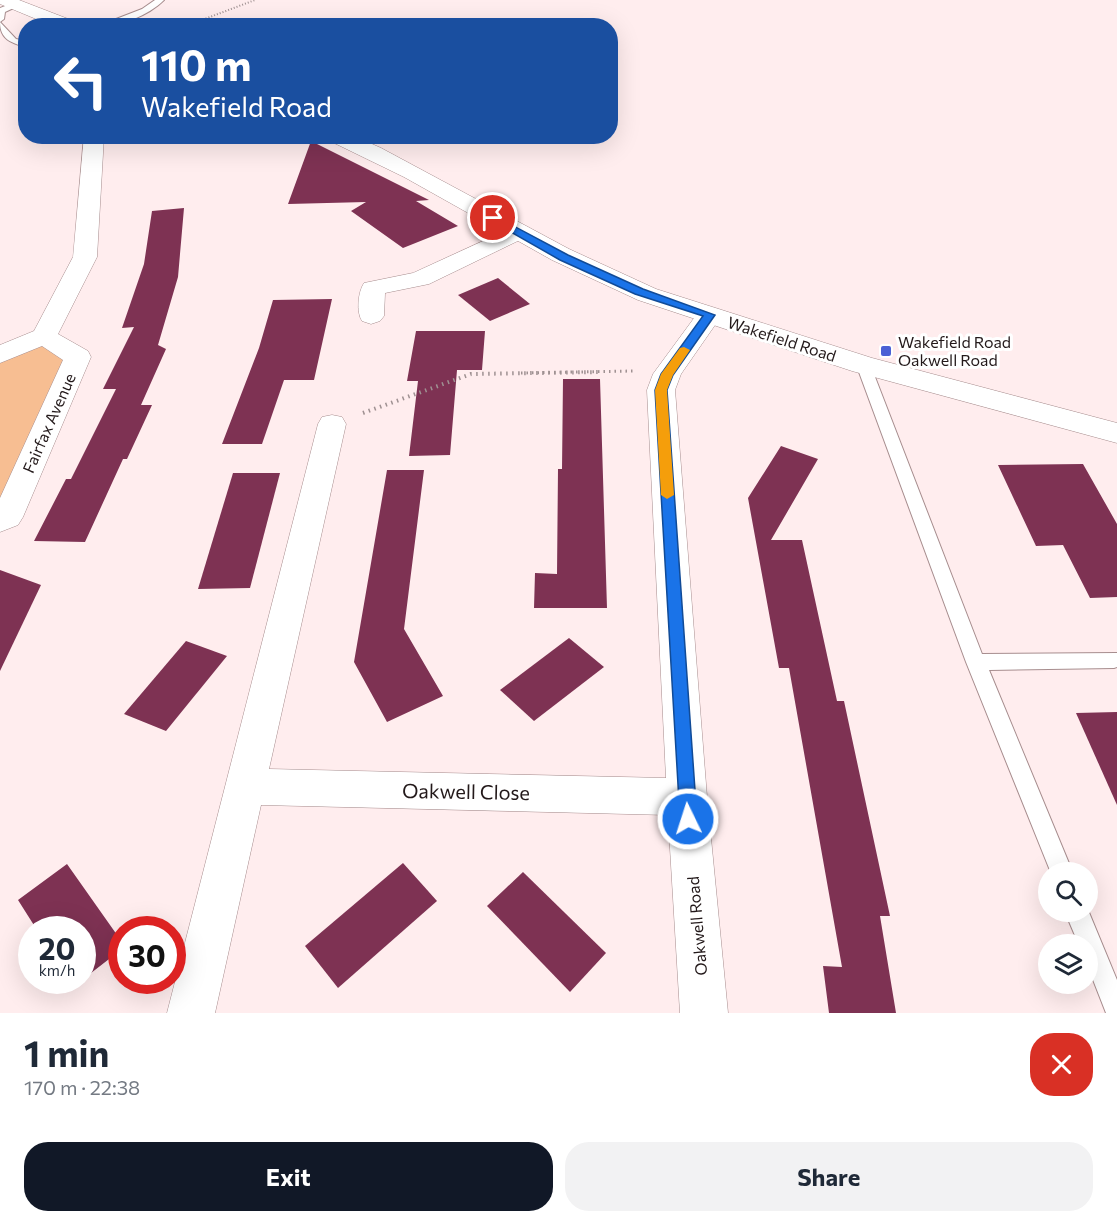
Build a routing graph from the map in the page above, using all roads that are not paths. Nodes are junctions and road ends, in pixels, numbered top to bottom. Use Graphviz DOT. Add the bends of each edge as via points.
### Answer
graph roads {
  1 [pos="160,0"];
  2 [pos="10,3"];
  3 [pos="49,18"];
  4 [pos="125,18"];
  5 [pos="0,19"];
  6 [pos="0,25"];
  7 [pos="18,43"];
  8 [pos="18,46"];
  9 [pos="9,47"];
  10 [pos="93,144"];
  11 [pos="351,144"];
  12 [pos="518,232"];
  13 [pos="709,315"];
  14 [pos="372,316"];
  15 [pos="44,336"];
  16 [pos="0,356"];
  17 [pos="863,364"];
  18 [pos="332,424"];
  19 [pos="1117,433"];
  20 [pos="0,521"];
  21 [pos="1114,660"];
  22 [pos="976,662"];
  23 [pos="245,787"];
  24 [pos="687,797"];
  25 [pos="1058,862"];
  26 [pos="1081,922"];
  27 [pos="1117,1010"];
  28 [pos="191,1013"];
  29 [pos="704,1013"];
  1 -- 4 [label="lane"];
  2 -- 3 [label="main road"];
  2 -- 5 [label="lane" via="1,11"];
  6 -- 7 [label="lane"];
  8 -- 9 [label="lane"];
  10 -- 15 [label="street" via="85,257"];
  11 -- 12 [label="main road, Wakefield Road" via="432,182"];
  12 -- 13 [label="main road, Wakefield Road" via="639,292"];
  12 -- 14 [label="street" via="420,279 373,288"];
  13 -- 17 [label="main road, Wakefield Road"];
  13 -- 24 [label="street, Oakwell Road" via="667,374 661,390"];
  15 -- 16 [label="street"];
  15 -- 20 [label="street, Fairfax Avenue" via="78,357 7,517"];
  17 -- 19 [label="main road, Wakefield Road"];
  17 -- 22 [label="lane"];
  18 -- 23 [label="street"];
  21 -- 22 [label="lane"];
  22 -- 25 [label="lane"];
  23 -- 24 [label="street, Oakwell Close"];
  23 -- 28 [label="street"];
  24 -- 29 [label="street, Oakwell Road"];
  26 -- 27 [label="lane"];
}
